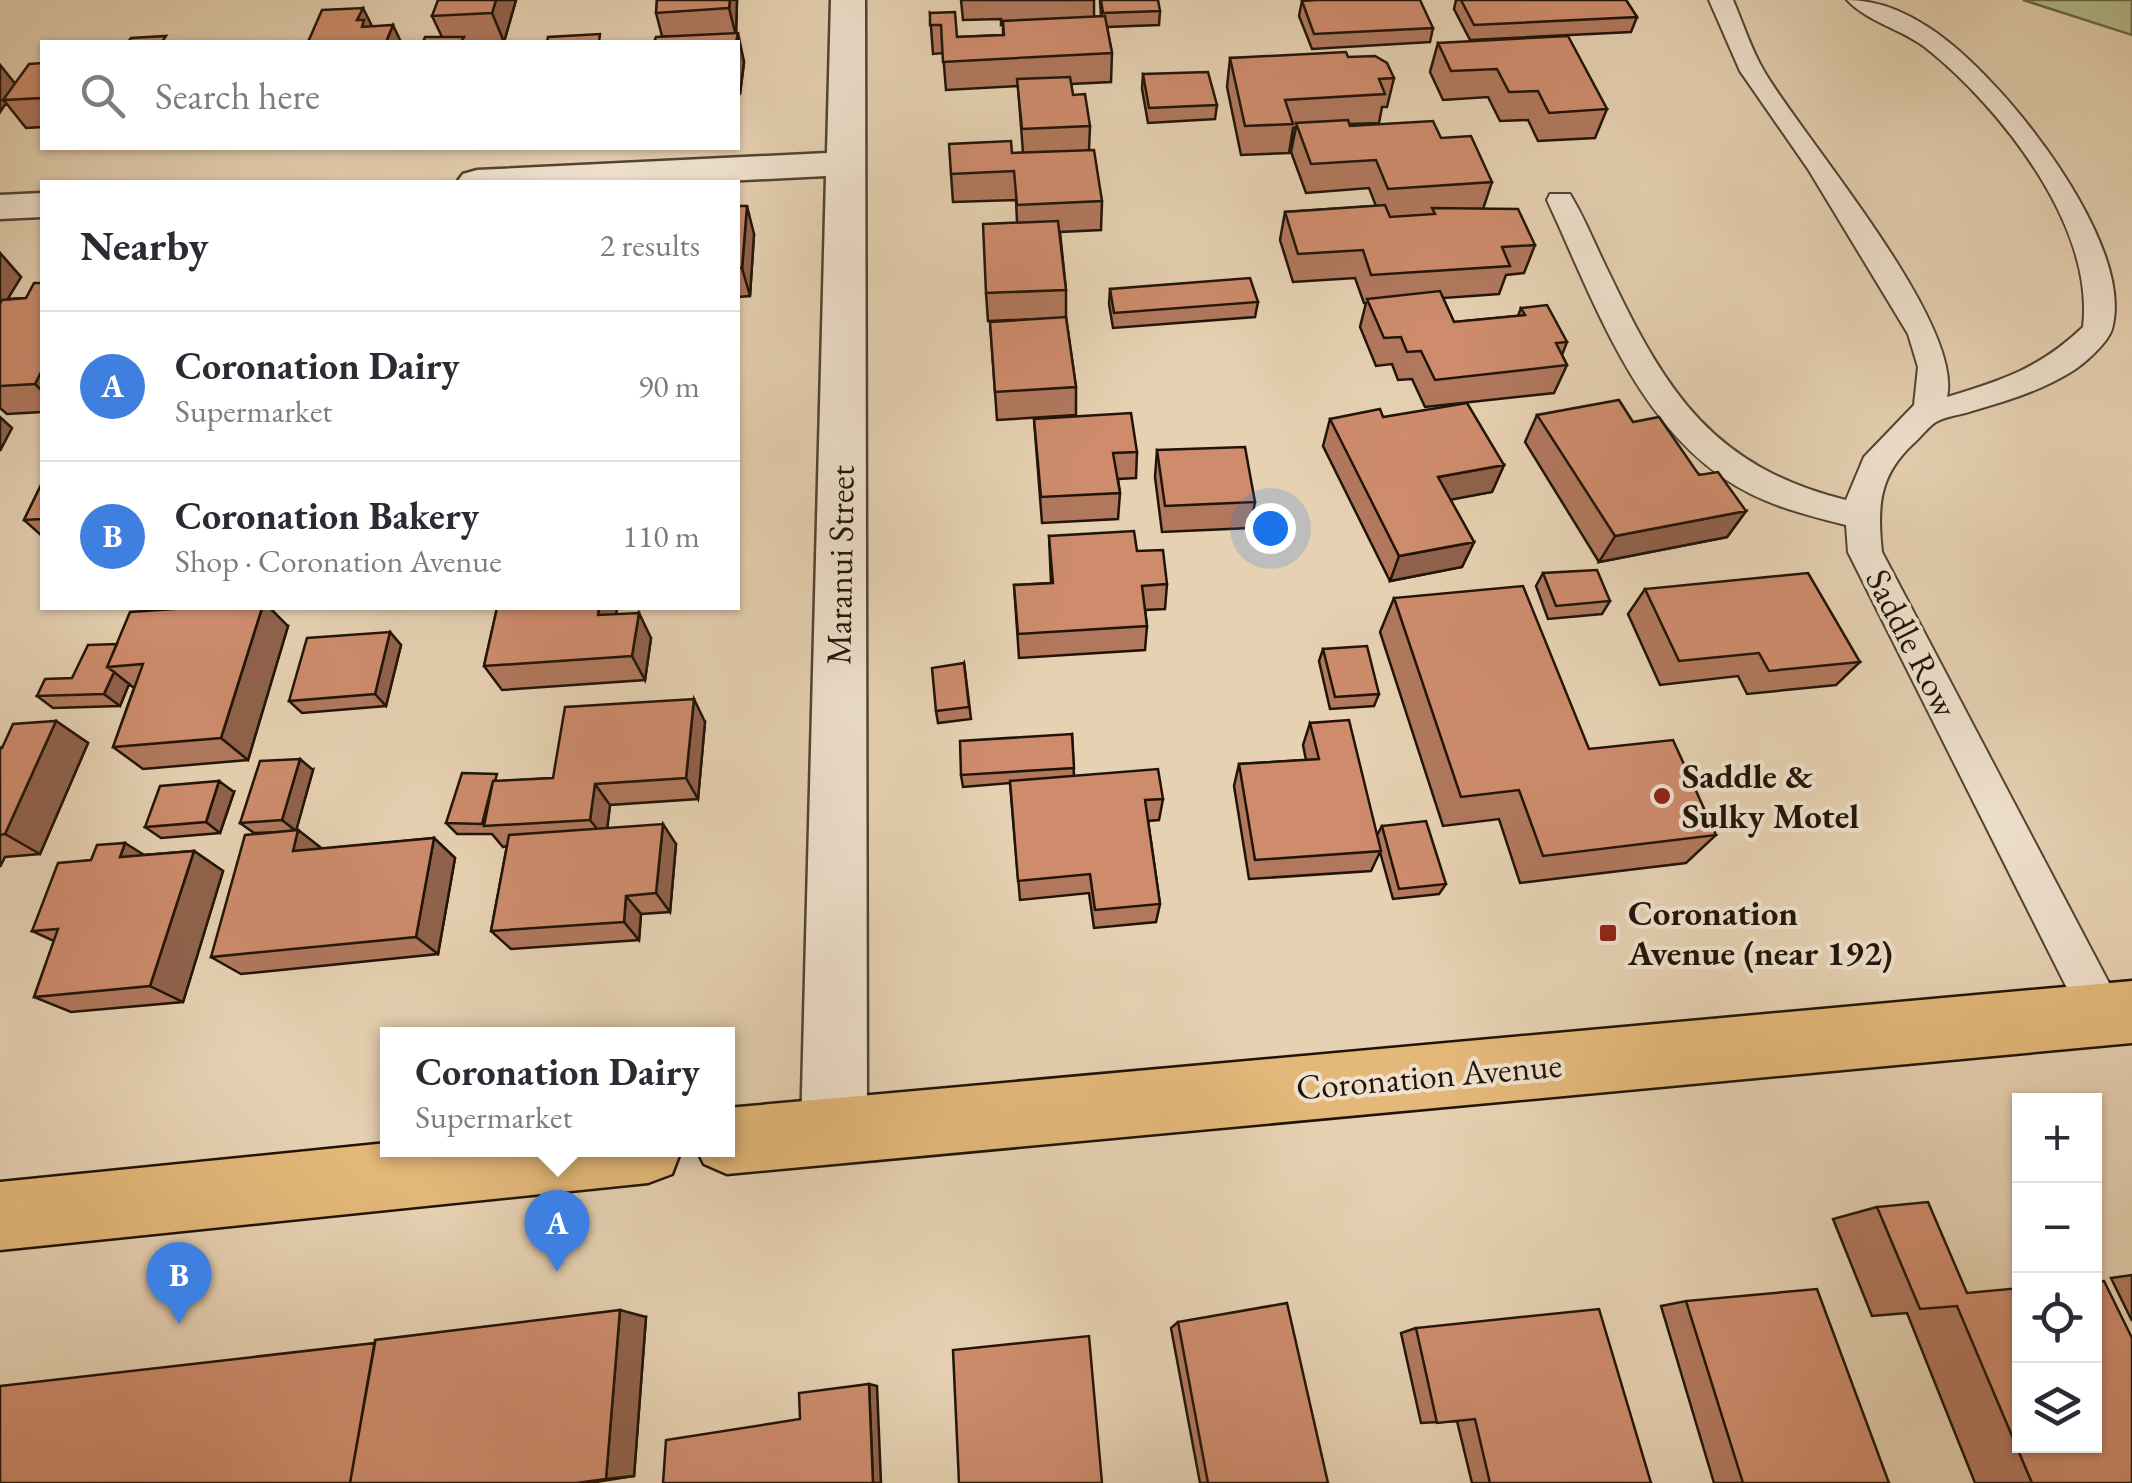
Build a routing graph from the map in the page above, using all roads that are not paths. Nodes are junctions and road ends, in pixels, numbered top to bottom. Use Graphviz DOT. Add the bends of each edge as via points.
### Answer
graph roads {
  1 [pos="848,0"];
  2 [pos="1721,0"];
  3 [pos="1859,0"];
  4 [pos="844,164"];
  5 [pos="518,180"];
  6 [pos="1560,200"];
  7 [pos="40,204"];
  8 [pos="0,207"];
  9 [pos="1926,414"];
  10 [pos="1861,516"];
  11 [pos="2117,1014"];
  12 [pos="834,1130"];
  13 [pos="735,1140"];
  14 [pos="579,1157"];
  15 [pos="0,1216"];
  1 -- 4 [label="street, Maranui Street"];
  2 -- 9 [label="lane" via="1752,71 1923,334 1938,380"];
  3 -- 9 [label="lane" via="1932,41 1989,91 2030,144 2080,230 2099,292 2097,330 2064,364 2019,386"];
  4 -- 5 [label="street"];
  4 -- 12 [label="street, Maranui Street"];
  6 -- 10 [label="lane" via="1655,387 1710,451 1761,485"];
  7 -- 8 [label="street"];
  9 -- 10 [label="lane" via="1883,455 1865,487"];
  10 -- 11 [label="lane, Saddle Row" via="1866,552"];
  11 -- 12 [label="highway, Coronation Avenue"];
  12 -- 13 [label="highway, Coronation Avenue"];
  14 -- 15 [label="highway"];
}
